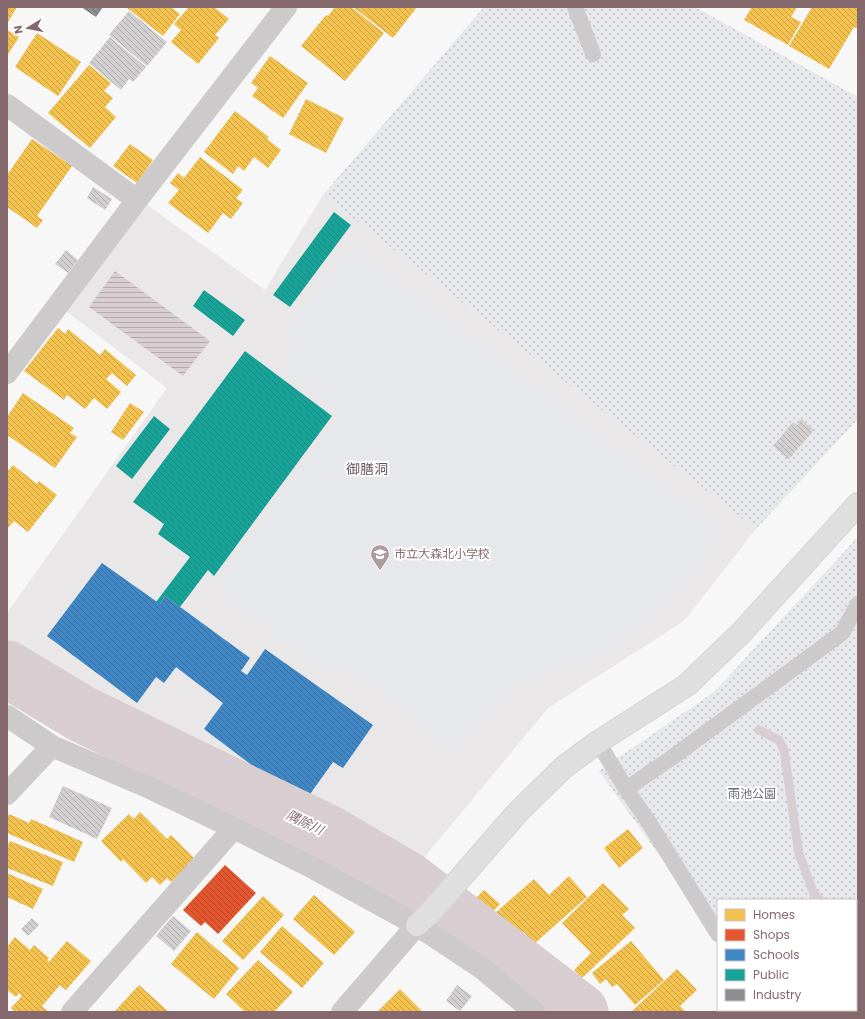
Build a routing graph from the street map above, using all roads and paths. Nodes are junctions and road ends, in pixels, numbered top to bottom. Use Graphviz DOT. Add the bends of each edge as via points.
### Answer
graph roads {
  1 [pos="286,7"];
  2 [pos="575,7"];
  3 [pos="593,54"];
  4 [pos="7,105"];
  5 [pos="137,200"];
  6 [pos="7,373"];
  7 [pos="858,504"];
  8 [pos="858,604"];
  9 [pos="7,716"];
  10 [pos="598,742"];
  11 [pos="52,746"];
  12 [pos="626,789"];
  13 [pos="7,794"];
  14 [pos="234,828"];
  15 [pos="417,925"];
  16 [pos="717,932"];
  17 [pos="72,1012"];
  18 [pos="342,1012"];
  19 [pos="534,1012"];
  1 -- 5 [label="street"];
  2 -- 3 [label="lane"];
  4 -- 5 [label="street"];
  5 -- 6 [label="street"];
  7 -- 10 [label="street" via="742,632 687,685"];
  8 -- 12 [label="lane" via="842,633"];
  9 -- 11 [label="street"];
  10 -- 12 [label="lane"];
  10 -- 15 [label="street" via="564,768 518,812"];
  11 -- 13 [label="street"];
  11 -- 14 [label="street"];
  12 -- 16 [label="lane"];
  14 -- 15 [label="street"];
  14 -- 17 [label="street"];
  15 -- 18 [label="street"];
  15 -- 19 [label="street" via="483,969"];
}
